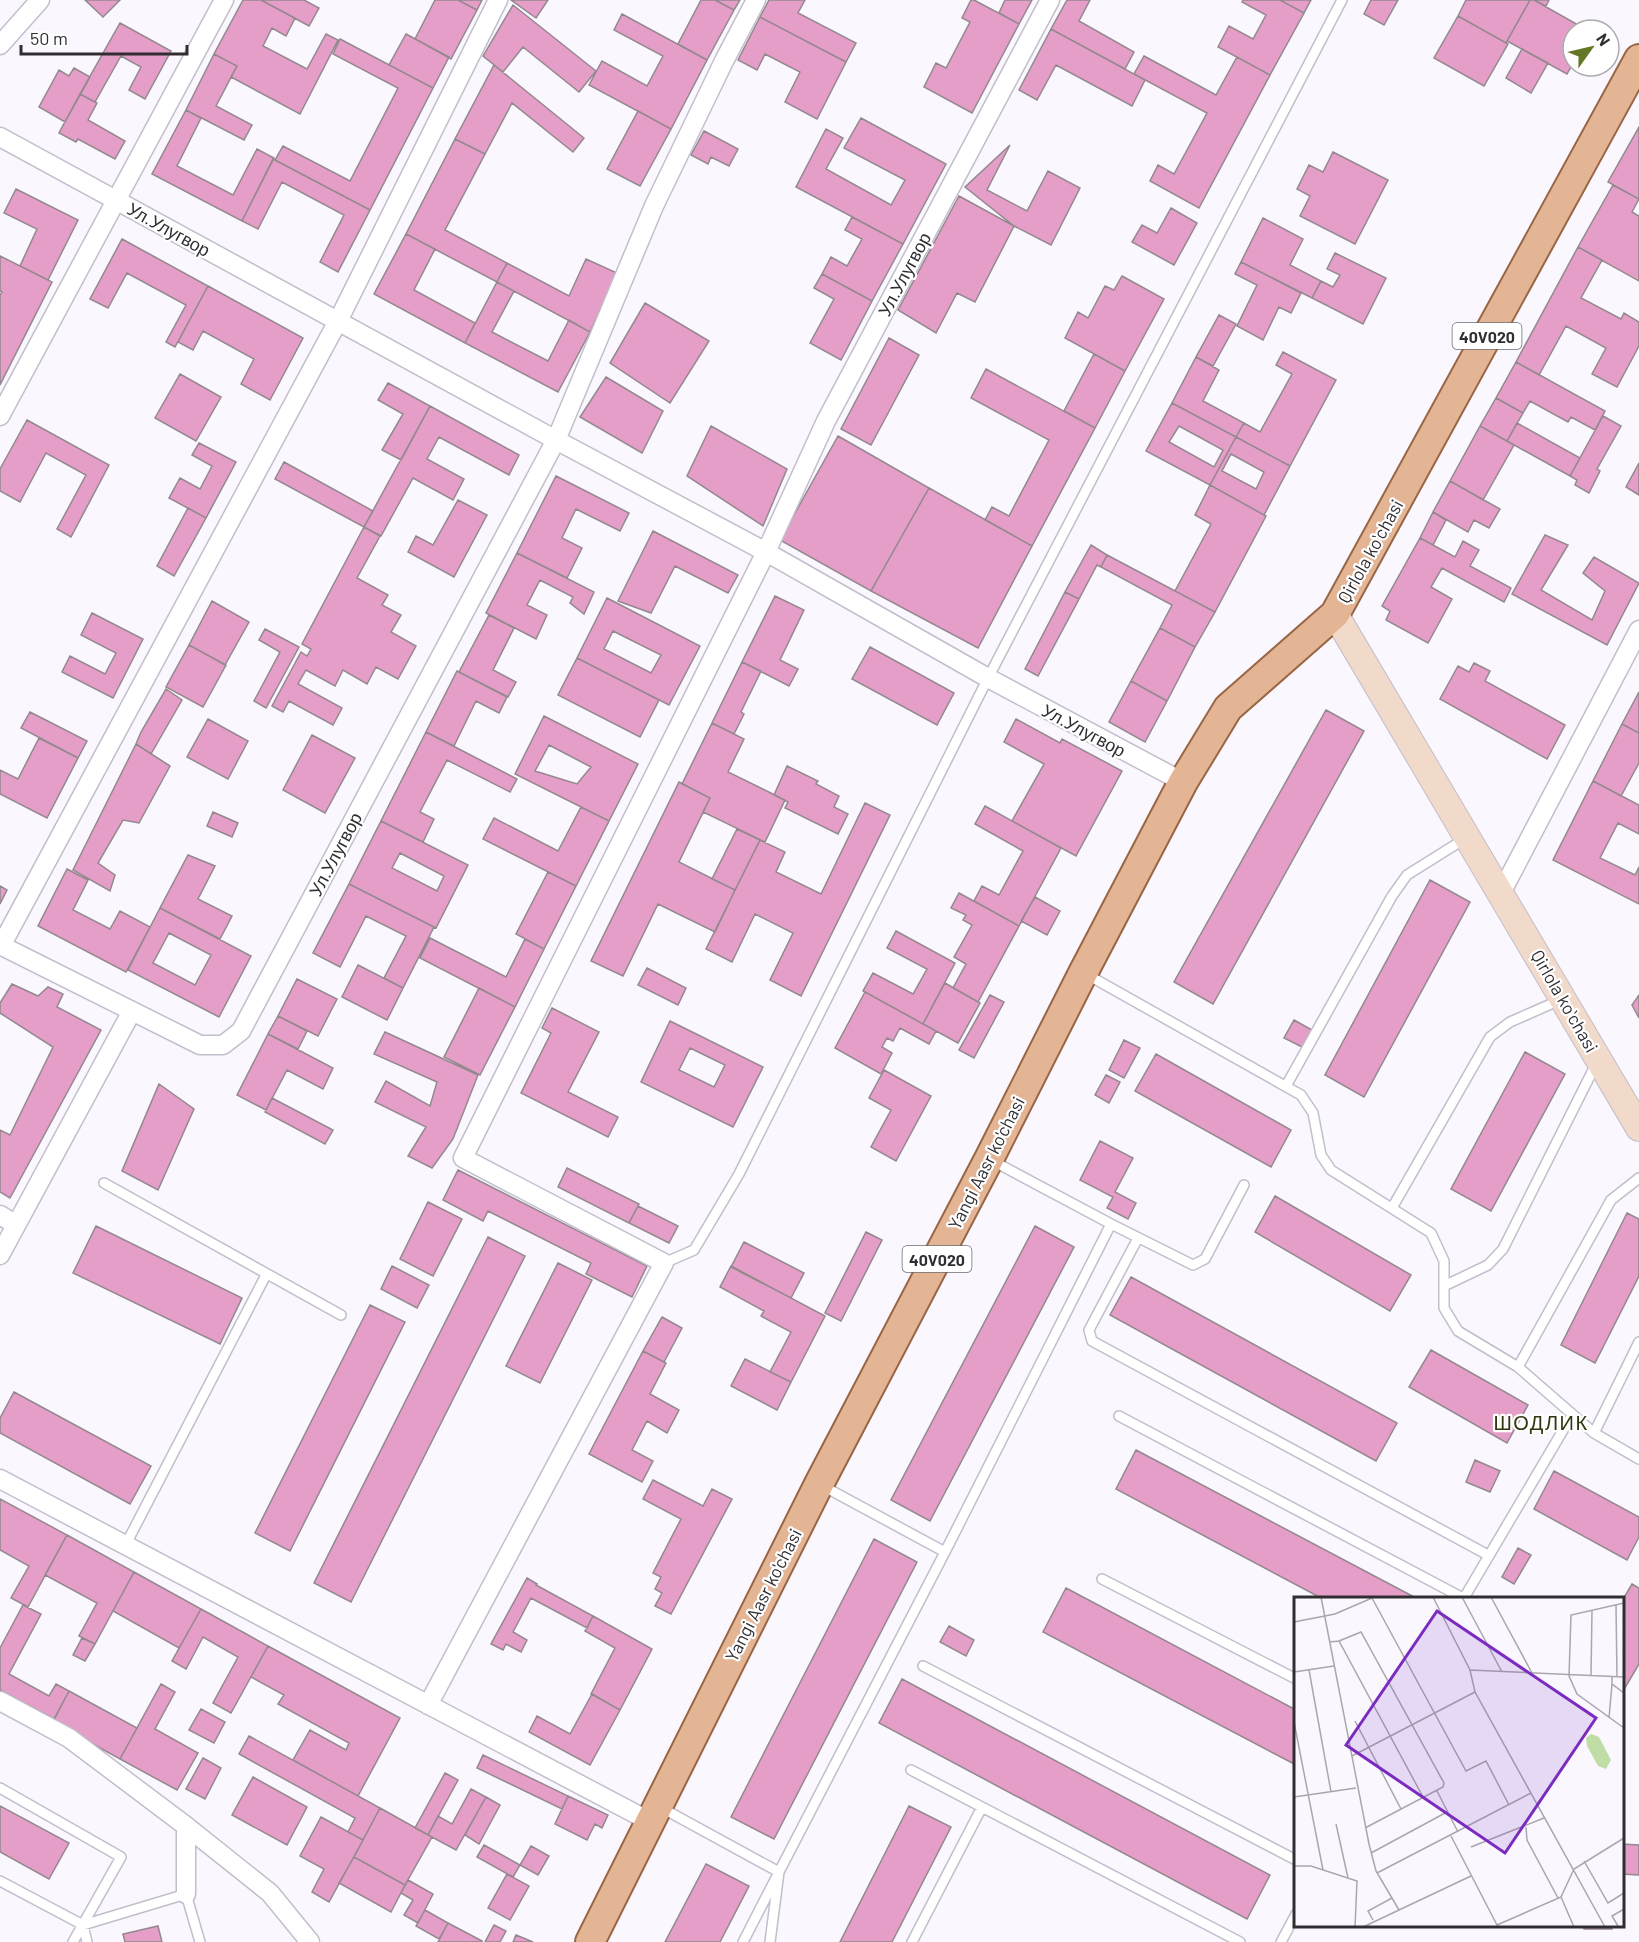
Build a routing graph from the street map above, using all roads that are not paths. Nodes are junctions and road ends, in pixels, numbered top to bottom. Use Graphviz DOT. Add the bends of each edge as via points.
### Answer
graph roads {
  1 [pos="40,0"];
  2 [pos="224,0"];
  3 [pos="498,0"];
  4 [pos="756,0"];
  5 [pos="1050,0"];
  6 [pos="1342,0"];
  7 [pos="0,45"];
  8 [pos="1639,59"];
  9 [pos="0,137"];
  10 [pos="116,201"];
  11 [pos="338,321"];
  12 [pos="0,416"];
  13 [pos="556,440"];
  14 [pos="766,552"];
  15 [pos="1335,614"];
  16 [pos="1639,630"];
  17 [pos="988,678"];
  18 [pos="1183,782"];
  19 [pos="1468,837"];
  20 [pos="1501,893"];
  21 [pos="1,946"];
  22 [pos="1083,973"];
  23 [pos="1563,999"];
  24 [pos="132,1011"];
  25 [pos="1598,1059"];
  26 [pos="1286,1086"];
  27 [pos="1639,1128"];
  28 [pos="989,1159"];
  29 [pos="1639,1178"];
  30 [pos="104,1183"];
  31 [pos="1244,1185"];
  32 [pos="1392,1208"];
  33 [pos="0,1215"];
  34 [pos="1112,1224"];
  35 [pos="16,1225"];
  36 [pos="1138,1238"];
  37 [pos="0,1255"];
  38 [pos="664,1263"];
  39 [pos="266,1275"];
  40 [pos="1444,1286"];
  41 [pos="341,1316"];
  42 [pos="1639,1342"];
  43 [pos="1518,1367"];
  44 [pos="1119,1416"];
  45 [pos="1572,1416"];
  46 [pos="1594,1433"];
  47 [pos="1639,1459"];
  48 [pos="0,1479"];
  49 [pos="819,1484"];
  50 [pos="126,1544"];
  51 [pos="945,1552"];
  52 [pos="1488,1556"];
  53 [pos="1102,1579"];
  54 [pos="1459,1597"];
  55 [pos="1464,1597"];
  56 [pos="922,1666"];
  57 [pos="1294,1678"];
  58 [pos="0,1701"];
  59 [pos="428,1705"];
  60 [pos="911,1770"];
  61 [pos="0,1788"];
  62 [pos="982,1808"];
  63 [pos="653,1813"];
  64 [pos="186,1826"];
  65 [pos="1294,1859"];
  66 [pos="779,1872"];
  67 [pos="0,1881"];
  68 [pos="186,1894"];
  69 [pos="1294,1918"];
  70 [pos="83,1925"];
  71 [pos="73,1942"];
  72 [pos="87,1942"];
  73 [pos="200,1942"];
  74 [pos="310,1942"];
  75 [pos="590,1942"];
  76 [pos="743,1942"];
  77 [pos="770,1942"];
  78 [pos="912,1942"];
  79 [pos="1239,1942"];
  80 [pos="1281,1942"];
  1 -- 7 [label="street"];
  2 -- 10 [label="street"];
  3 -- 11 [label="street, Ул.Улугвор"];
  4 -- 13 [label="street, Ул.Улугвор" via="654,206"];
  5 -- 14 [label="street, Ул.Улугвор" via="826,421"];
  6 -- 17 [label="lane"];
  8 -- 15 [label="main road, Qirlola koʻchasi / 40V020"];
  9 -- 10 [label="street, Ул.Улугвор"];
  10 -- 11 [label="street, Ул.Улугвор"];
  10 -- 12 [label="street"];
  11 -- 13 [label="street, Ул.Улугвор"];
  11 -- 21 [label="street, Ул.Улугвор"];
  13 -- 14 [label="street, Ул.Улугвор"];
  13 -- 24 [label="street, Ул.Улугвор" via="241,1030 223,1046 200,1045"];
  14 -- 17 [label="street, Ул.Улугвор"];
  14 -- 38 [label="street, Ул.Улугвор" via="463,1158"];
  15 -- 18 [label="main road, Yangi Aasr ko'chasi / 40V020" via="1228,708"];
  15 -- 19 [label="street, Qirlola koʻchasi"];
  16 -- 20 [label="street"];
  17 -- 18 [label="street, Ул.Улугвор"];
  17 -- 38 [label="lane" via="739,1174 694,1250"];
  18 -- 22 [label="main road, Yangi Aasr ko'chasi / 40V020"];
  19 -- 20 [label="street, Qirlola koʻchasi"];
  19 -- 26 [label="lane" via="1407,875"];
  20 -- 23 [label="street, Qirlola koʻchasi"];
  21 -- 24 [label="street, Ул.Улугвор"];
  22 -- 26 [label="lane"];
  22 -- 28 [label="main road, Yangi Aasr ko'chasi / 40V020"];
  23 -- 25 [label="street, Qirlola koʻchasi"];
  23 -- 32 [label="lane" via="1510,1022 1490,1037"];
  24 -- 35 [label="street"];
  25 -- 27 [label="street, Qirlola koʻchasi"];
  25 -- 40 [label="lane" via="1503,1249 1488,1265"];
  26 -- 32 [label="lane" via="1301,1095 1313,1113 1321,1155 1331,1170"];
  28 -- 34 [label="lane"];
  28 -- 49 [label="main road, Yangi Aasr ko'chasi / 40V020"];
  29 -- 43 [label="lane" via="1611,1200"];
  30 -- 39 [label="lane"];
  31 -- 36 [label="lane" via="1205,1258 1193,1265"];
  32 -- 40 [label="lane" via="1431,1233 1444,1261"];
  33 -- 35 [label="street"];
  34 -- 36 [label="lane"];
  34 -- 51 [label="lane"];
  35 -- 37 [label="street"];
  36 -- 52 [label="lane" via="1089,1330 1092,1341"];
  38 -- 59 [label="street"];
  39 -- 41 [label="lane"];
  39 -- 50 [label="lane"];
  40 -- 43 [label="lane" via="1444,1308 1458,1331"];
  42 -- 46 [label="lane"];
  43 -- 45 [label="lane"];
  44 -- 54 [label="lane"];
  45 -- 46 [label="lane"];
  45 -- 52 [label="lane"];
  46 -- 47 [label="lane"];
  48 -- 50 [label="street"];
  49 -- 51 [label="lane"];
  49 -- 63 [label="main road, Yangi Aasr ko'chasi / 40V020"];
  50 -- 59 [label="street"];
  51 -- 66 [label="lane"];
  52 -- 55 [label="lane"];
  53 -- 57 [label="lane"];
  56 -- 65 [label="lane"];
  58 -- 64 [label="street" via="69,1738"];
  59 -- 63 [label="street"];
  60 -- 62 [label="lane"];
  61 -- 70 [label="lane" via="121,1857"];
  62 -- 78 [label="lane"];
  62 -- 79 [label="lane"];
  63 -- 66 [label="lane"];
  63 -- 75 [label="main road, Yangi Aasr ko'chasi / 40V020"];
  64 -- 68 [label="street"];
  64 -- 74 [label="street" via="270,1893"];
  66 -- 76 [label="lane"];
  66 -- 77 [label="lane"];
  67 -- 70 [label="lane"];
  68 -- 70 [label="lane"];
  68 -- 73 [label="lane"];
  69 -- 80 [label="lane"];
  70 -- 71 [label="lane"];
  70 -- 72 [label="lane"];
}
